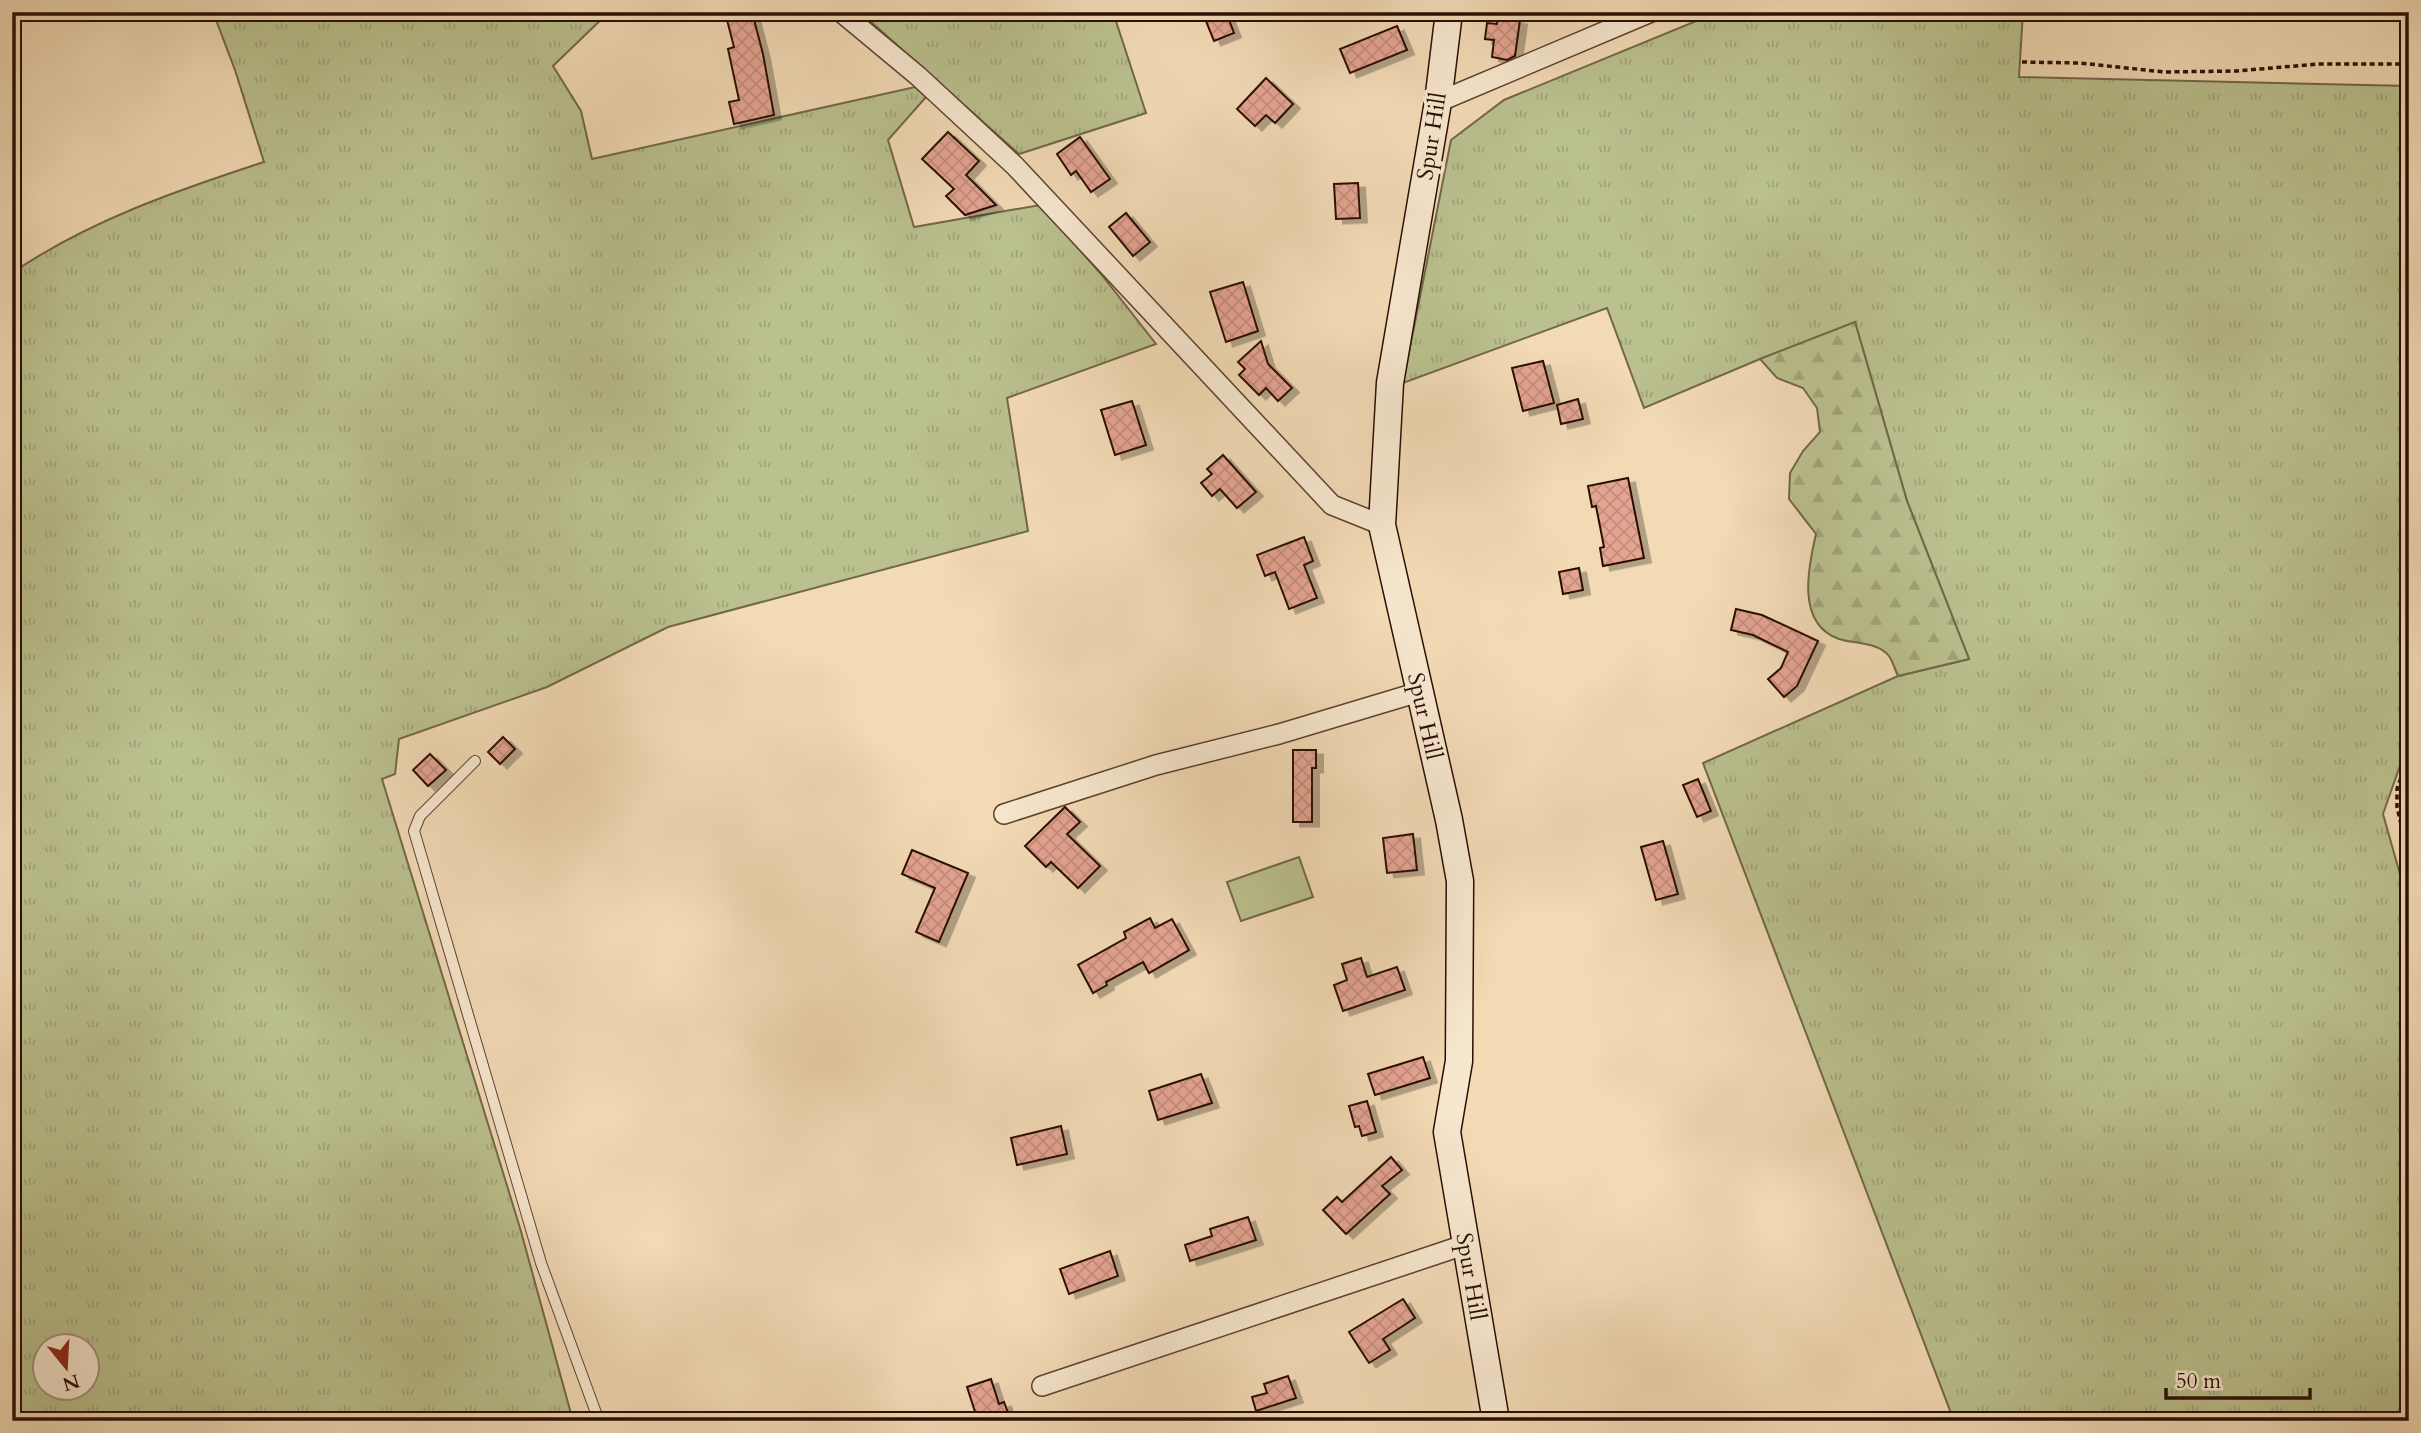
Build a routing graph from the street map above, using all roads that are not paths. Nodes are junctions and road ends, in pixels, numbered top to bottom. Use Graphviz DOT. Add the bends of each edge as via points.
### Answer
graph roads {
  1 [pos="841,12"];
  2 [pos="1449,12"];
  3 [pos="1651,12"];
  4 [pos="1437,102"];
  5 [pos="1382,525"];
  6 [pos="1419,692"];
  7 [pos="475,761"];
  8 [pos="1004,814"];
  9 [pos="1467,1244"];
  10 [pos="1042,1386"];
  11 [pos="599,1421"];
  12 [pos="1496,1421"];
  1 -- 5 [label="street" via="1015,166 1332,505"];
  2 -- 4 [label="street, Spur Hill"];
  3 -- 4 [label="street"];
  4 -- 5 [label="street, Spur Hill" via="1390,383"];
  5 -- 6 [label="street, Spur Hill"];
  6 -- 8 [label="street" via="1156,765"];
  6 -- 9 [label="street, Spur Hill" via="1462,897 1459,1061 1447,1132"];
  7 -- 11 [label="lane" via="420,816 414,831 541,1263"];
  9 -- 10 [label="street"];
  9 -- 12 [label="street, Spur Hill"];
}
